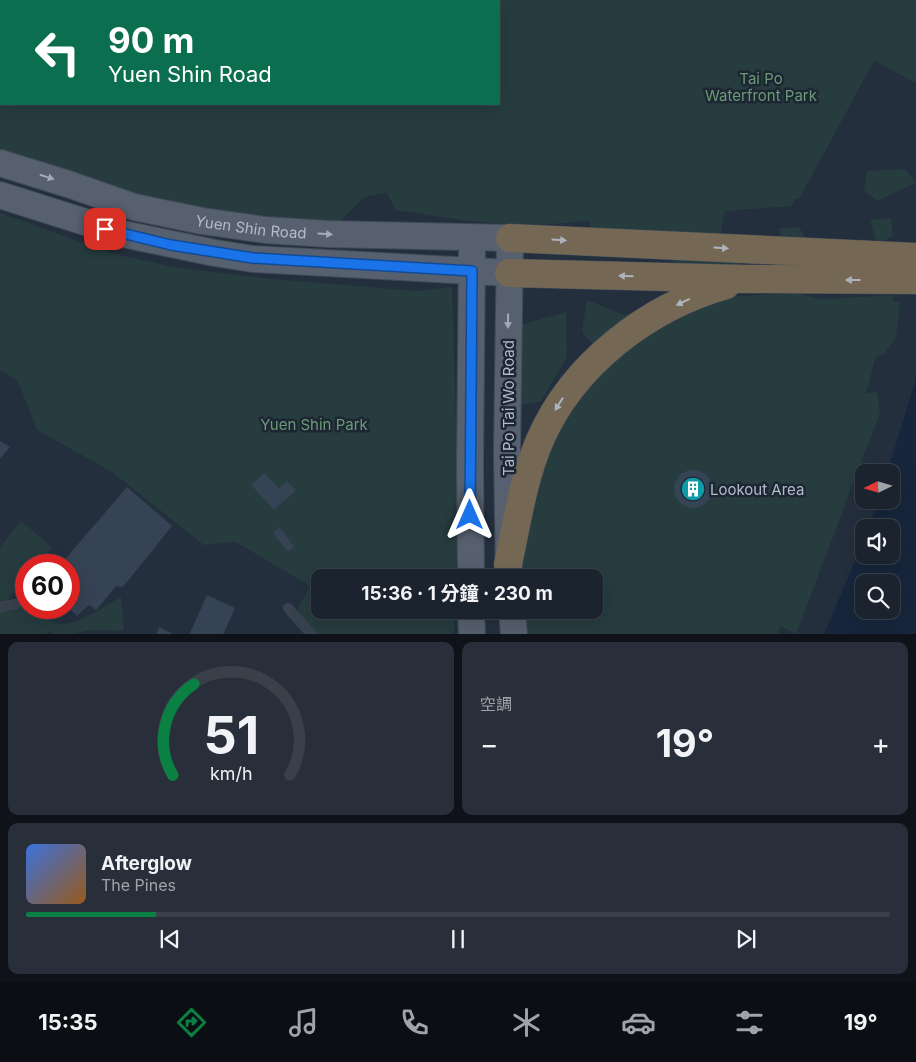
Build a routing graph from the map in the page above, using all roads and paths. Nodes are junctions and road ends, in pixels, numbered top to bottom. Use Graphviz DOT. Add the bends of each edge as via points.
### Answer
graph roads {
  1 [pos="0,164"];
  2 [pos="0,195"];
  3 [pos="472,238"];
  4 [pos="510,238"];
  5 [pos="910,269"];
  6 [pos="472,271"];
  7 [pos="509,273"];
  8 [pos="745,279"];
  9 [pos="470,569"];
  10 [pos="509,569"];
  11 [pos="509,569"];
  12 [pos="15,604"];
  13 [pos="0,607"];
  14 [pos="288,608"];
  15 [pos="471,619"];
  16 [pos="513,619"];
  17 [pos="312,634"];
  18 [pos="472,634"];
  19 [pos="514,634"];
  1 -- 3 [label="main road, Yuen Shin Road, one-way" via="134,207 202,221 264,230"];
  2 -- 6 [label="main road, Yuen Shin Road" via="123,234 215,253"];
  3 -- 4 [label="main road, Yuen Shin Road"];
  3 -- 6 [label="main road"];
  4 -- 5 [label="highway, one-way"];
  4 -- 7 [label="main road, Tai Po Tai Wo Road"];
  5 -- 8 [label="highway, one-way"];
  6 -- 7 [label="main road, Yuen Shin Road"];
  6 -- 9 [label="main road"];
  8 -- 7 [label="highway, one-way"];
  7 -- 10 [label="main road, Tai Po Tai Wo Road, one-way" via="506,454"];
  8 -- 11 [label="highway, one-way" via="708,290 646,321 610,347 565,395 540,440 518,514"];
  12 -- 13 [label="lane"];
  14 -- 17 [label="lane"];
  15 -- 18 [label="main road"];
  16 -- 19 [label="main road"];
}
